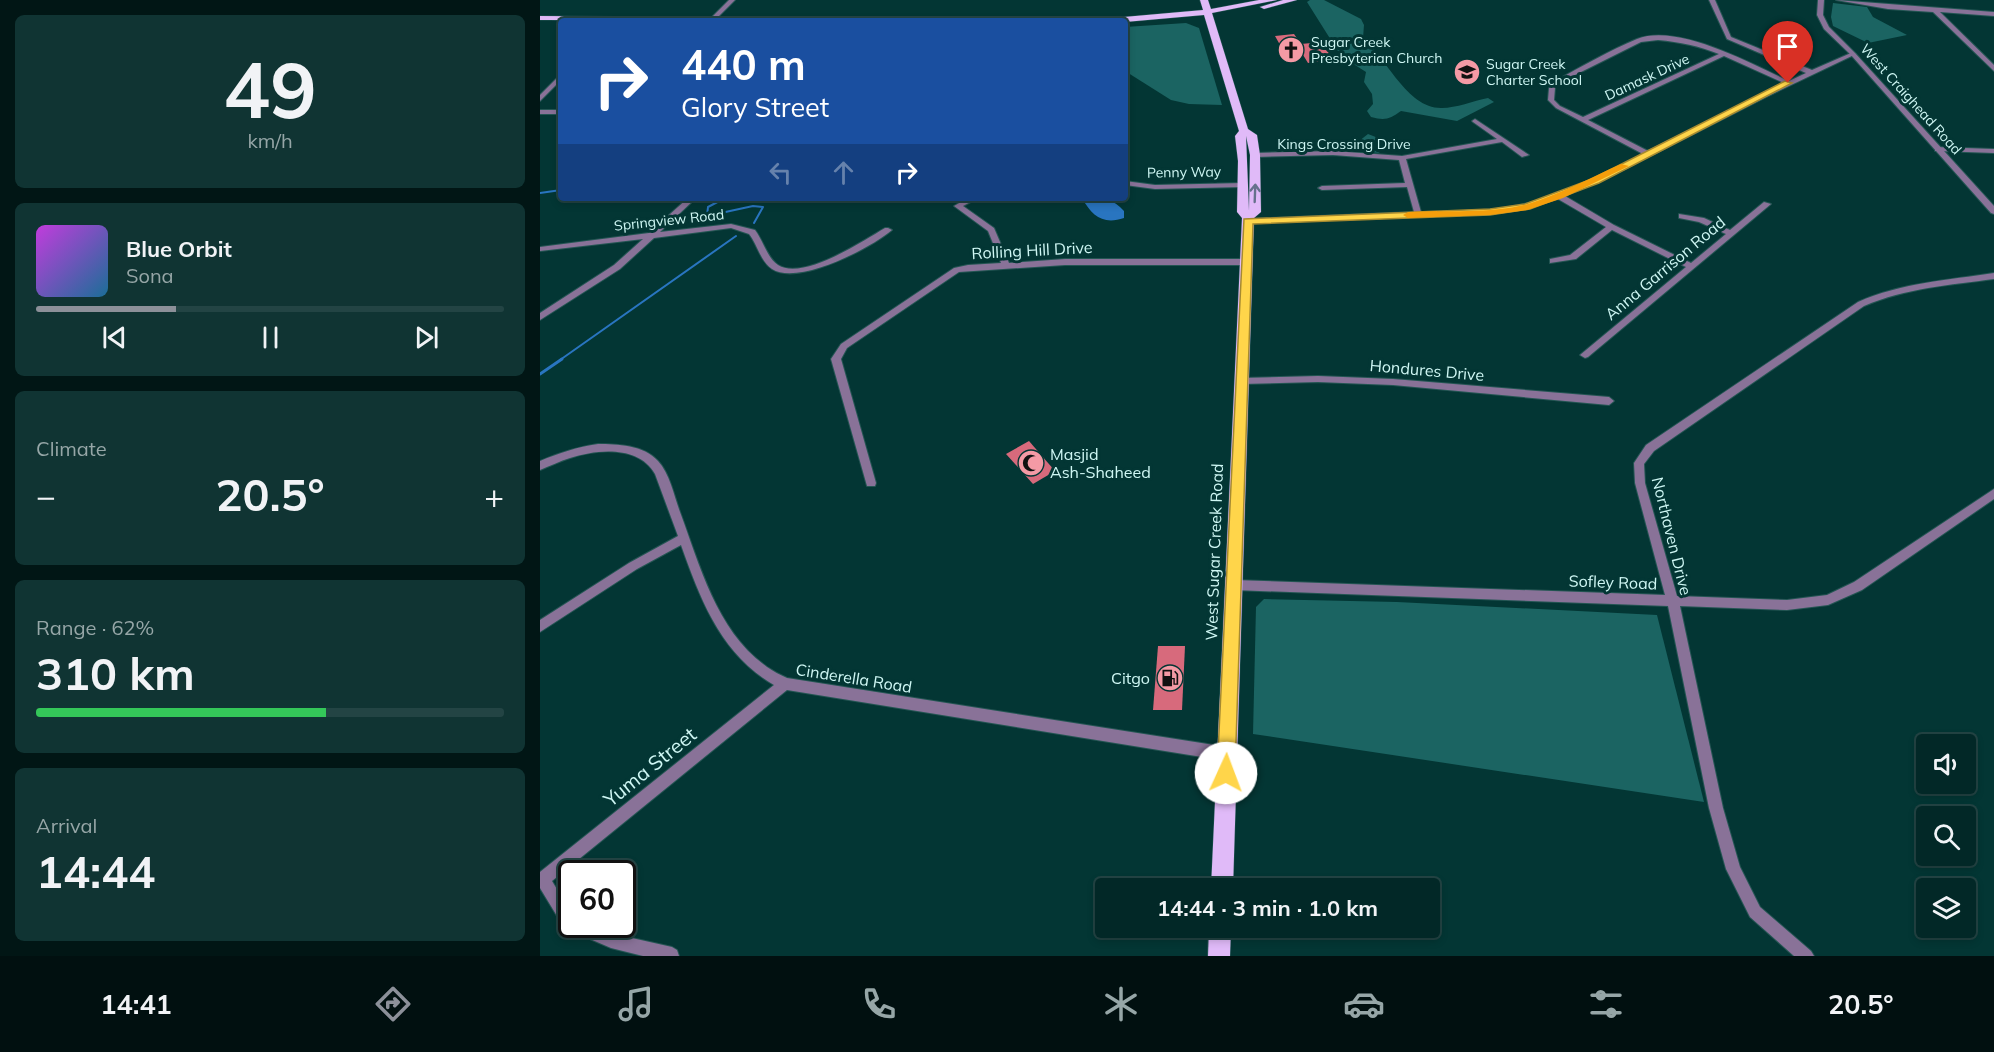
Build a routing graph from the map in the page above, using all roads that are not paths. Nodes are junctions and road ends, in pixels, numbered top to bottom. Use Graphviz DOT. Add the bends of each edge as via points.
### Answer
graph roads {
  1 [pos="732,0"];
  2 [pos="1204,0"];
  3 [pos="1273,0"];
  4 [pos="1293,0"];
  5 [pos="1712,0"];
  6 [pos="1821,0"];
  7 [pos="1839,0"];
  8 [pos="1935,10"];
  9 [pos="1210,14"];
  10 [pos="1994,14"];
  11 [pos="540,18"];
  12 [pos="558,18"];
  13 [pos="714,18"];
  14 [pos="1128,19"];
  15 [pos="1128,24"];
  16 [pos="1853,54"];
  17 [pos="1722,55"];
  18 [pos="1994,69"];
  19 [pos="1810,72"];
  20 [pos="558,79"];
  21 [pos="1788,83"];
  22 [pos="540,99"];
  23 [pos="540,112"];
  24 [pos="558,112"];
  25 [pos="1583,120"];
  26 [pos="1475,121"];
  27 [pos="1244,131"];
  28 [pos="1503,140"];
  29 [pos="1938,148"];
  30 [pos="1994,151"];
  31 [pos="1648,154"];
  32 [pos="1255,155"];
  33 [pos="1524,155"];
  34 [pos="1402,158"];
  35 [pos="1128,183"];
  36 [pos="1243,185"];
  37 [pos="1410,185"];
  38 [pos="1322,188"];
  39 [pos="1559,196"];
  40 [pos="689,201"];
  41 [pos="968,201"];
  42 [pos="1767,204"];
  43 [pos="1994,211"];
  44 [pos="1418,214"];
  45 [pos="1682,216"];
  46 [pos="1248,219"];
  47 [pos="1611,227"];
  48 [pos="888,230"];
  49 [pos="1730,233"];
  50 [pos="652,235"];
  51 [pos="540,249"];
  52 [pos="1553,261"];
  53 [pos="1246,262"];
  54 [pos="1005,264"];
  55 [pos="1690,266"];
  56 [pos="1994,276"];
  57 [pos="540,317"];
  58 [pos="1584,356"];
  59 [pos="1241,381"];
  60 [pos="1609,401"];
  61 [pos="540,466"];
  62 [pos="870,483"];
  63 [pos="1994,493"];
  64 [pos="684,538"];
  65 [pos="1233,585"];
  66 [pos="1672,600"];
  67 [pos="540,627"];
  68 [pos="784,684"];
  69 [pos="1227,753"];
  70 [pos="1222,878"];
  71 [pos="541,880"];
  72 [pos="558,905"];
  73 [pos="606,938"];
  74 [pos="1220,938"];
  75 [pos="672,956"];
  76 [pos="1219,956"];
  77 [pos="1806,956"];
  1 -- 13 [label="street"];
  2 -- 9 [label="main road, West Sugar Creek Road"];
  3 -- 9 [label="main road"];
  4 -- 9 [label="main road"];
  5 -- 19 [label="street" via="1730,38"];
  6 -- 16 [label="street, West Craighead Road" via="1822,22"];
  7 -- 8 [label="street"];
  8 -- 10 [label="street"];
  8 -- 18 [label="street"];
  9 -- 14 [label="main road"];
  9 -- 15 [label="main road"];
  9 -- 27 [label="main road, West Sugar Creek Road"];
  11 -- 12 [label="main road"];
  16 -- 19 [label="street"];
  16 -- 29 [label="street, West Craighead Road"];
  17 -- 21 [label="street"];
  17 -- 25 [label="street, Damask Drive"];
  17 -- 25 [label="street" via="1677,39 1640,40 1551,88 1551,100"];
  19 -- 21 [label="street"];
  20 -- 22 [label="street"];
  21 -- 31 [label="street"];
  23 -- 24 [label="street"];
  25 -- 31 [label="street"];
  26 -- 28 [label="street"];
  27 -- 32 [label="main road, West Sugar Creek Road" via="1252,135"];
  27 -- 36 [label="main road, West Sugar Creek Road" via="1240,136"];
  28 -- 33 [label="street"];
  28 -- 34 [label="street, Kings Crossing Drive"];
  29 -- 30 [label="street"];
  29 -- 43 [label="street, West Craighead Road"];
  31 -- 39 [label="street"];
  32 -- 34 [label="street, Kings Crossing Drive" via="1341,153"];
  46 -- 32 [label="main road, West Sugar Creek Road, one-way" via="1255,212"];
  34 -- 37 [label="street"];
  35 -- 36 [label="street, Penny Way"];
  36 -- 46 [label="main road, West Sugar Creek Road" via="1243,212"];
  37 -- 38 [label="street"];
  37 -- 44 [label="street"];
  39 -- 44 [label="street" via="1512,210"];
  39 -- 47 [label="street"];
  40 -- 50 [label="street"];
  41 -- 54 [label="street" via="958,206 991,230"];
  42 -- 49 [label="street, Anna Garrison Road"];
  44 -- 46 [label="street"];
  45 -- 49 [label="street" via="1701,219"];
  46 -- 53 [label="main road, West Sugar Creek Road"];
  47 -- 52 [label="street" via="1573,257"];
  47 -- 55 [label="street"];
  48 -- 50 [label="street, Springview Road" via="824,264 798,270 774,266 757,237 746,229 721,227"];
  49 -- 55 [label="street, Anna Garrison Road"];
  50 -- 51 [label="street, Springview Road"];
  50 -- 57 [label="street" via="617,267"];
  53 -- 54 [label="street, Rolling Hill Drive"];
  53 -- 59 [label="main road, West Sugar Creek Road"];
  54 -- 62 [label="street, Rolling Hill Drive" via="957,270 837,354"];
  55 -- 58 [label="street, Anna Garrison Road"];
  56 -- 66 [label="street, Northaven Drive" via="1902,290 1861,304 1644,454 1639,462 1640,483"];
  59 -- 60 [label="street, Hondures Drive" via="1393,382"];
  59 -- 65 [label="main road, West Sugar Creek Road"];
  61 -- 64 [label="street, Cinderella Road" via="600,448 624,448 646,456 658,468"];
  63 -- 66 [label="street, Sofley Road" via="1858,586 1828,600 1787,605"];
  64 -- 67 [label="street"];
  64 -- 68 [label="street, Cinderella Road" via="707,598 725,631 747,660"];
  65 -- 66 [label="street, Sofley Road"];
  65 -- 69 [label="main road, West Sugar Creek Road"];
  66 -- 77 [label="street, Northaven Drive" via="1716,808 1733,869 1755,912"];
  68 -- 69 [label="street, Cinderella Road"];
  68 -- 71 [label="street, Yuma Street"];
  69 -- 70 [label="main road, West Sugar Creek Road"];
  71 -- 72 [label="street"];
  73 -- 75 [label="street"];
  74 -- 76 [label="main road"];
}
